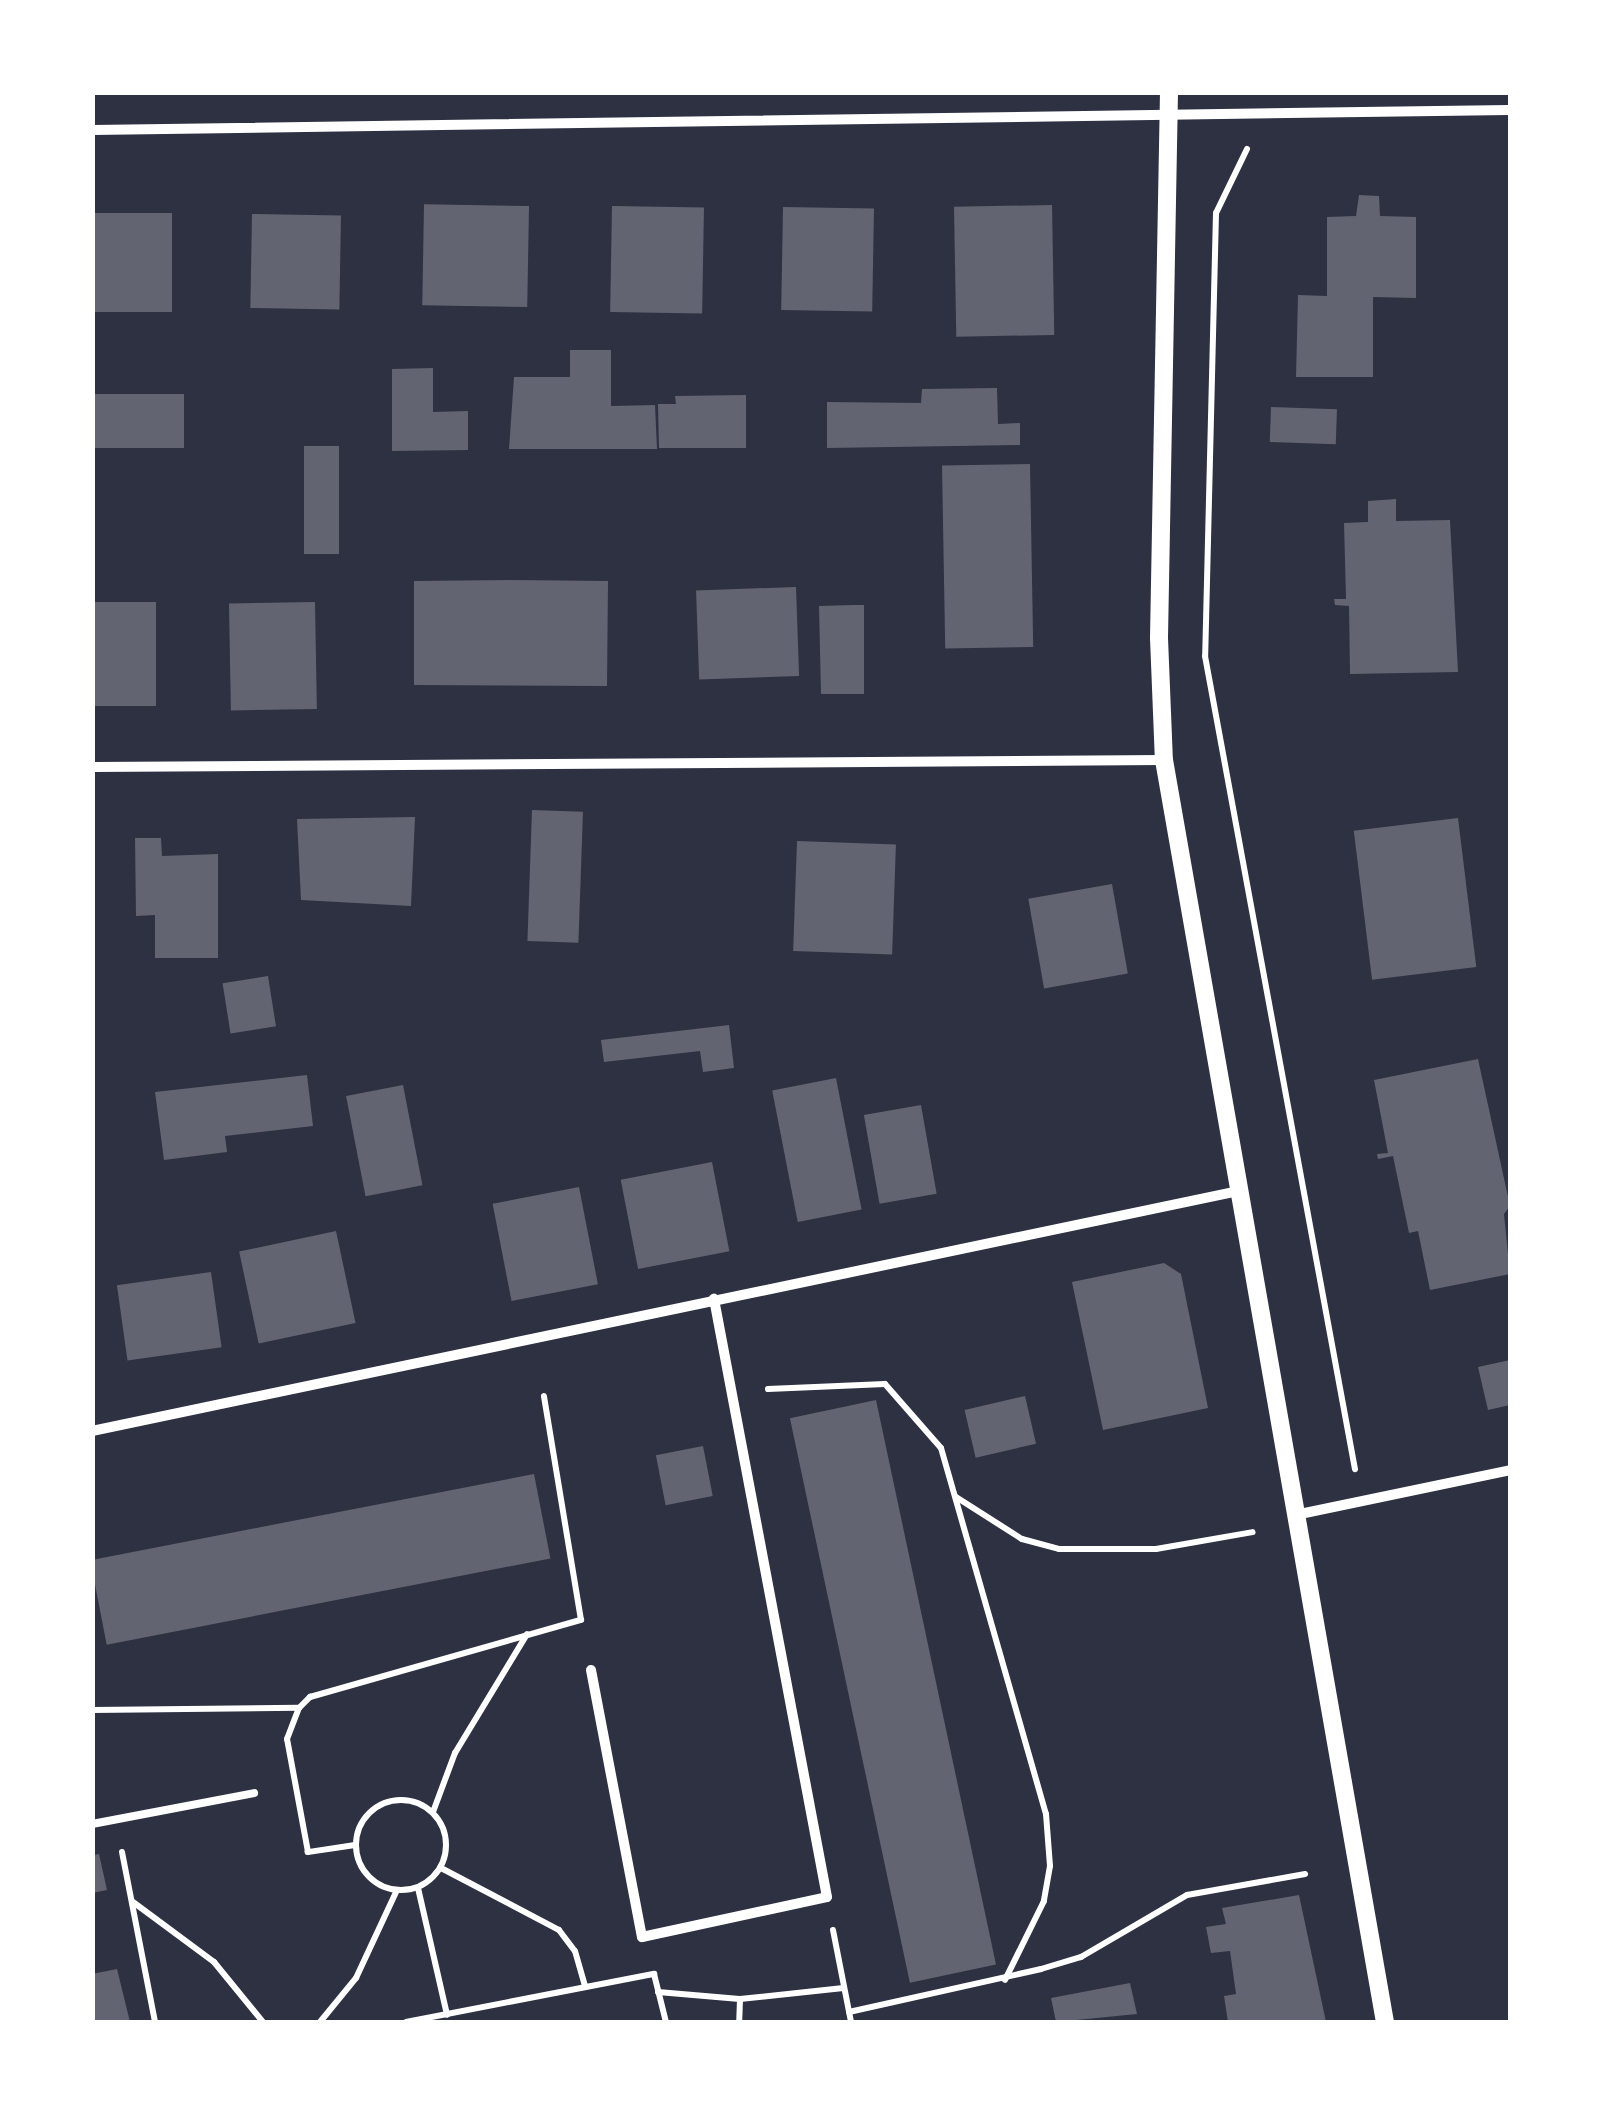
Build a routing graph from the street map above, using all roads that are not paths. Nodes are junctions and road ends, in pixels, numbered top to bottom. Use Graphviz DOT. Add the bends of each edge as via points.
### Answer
graph roads {
  1 [pos="1169,92"];
  2 [pos="1510,110"];
  3 [pos="1168,118"];
  4 [pos="92,130"];
  5 [pos="1164,760"];
  6 [pos="92,767"];
  7 [pos="1239,1191"];
  8 [pos="714,1299"];
  9 [pos="92,1431"];
  10 [pos="1510,1470"];
  11 [pos="1300,1514"];
  12 [pos="591,1670"];
  13 [pos="254,1792"];
  14 [pos="92,1824"];
  15 [pos="1386,2022"];
  1 -- 3 [label="street"];
  2 -- 3 [label="street"];
  3 -- 4 [label="street"];
  3 -- 5 [label="street" via="1159,638"];
  5 -- 6 [label="street"];
  5 -- 7 [label="street"];
  7 -- 8 [label="street"];
  7 -- 11 [label="street"];
  8 -- 9 [label="street"];
  8 -- 12 [label="street" via="827,1897 642,1937"];
  10 -- 11 [label="street"];
  11 -- 15 [label="street"];
  13 -- 14 [label="lane"];
}
